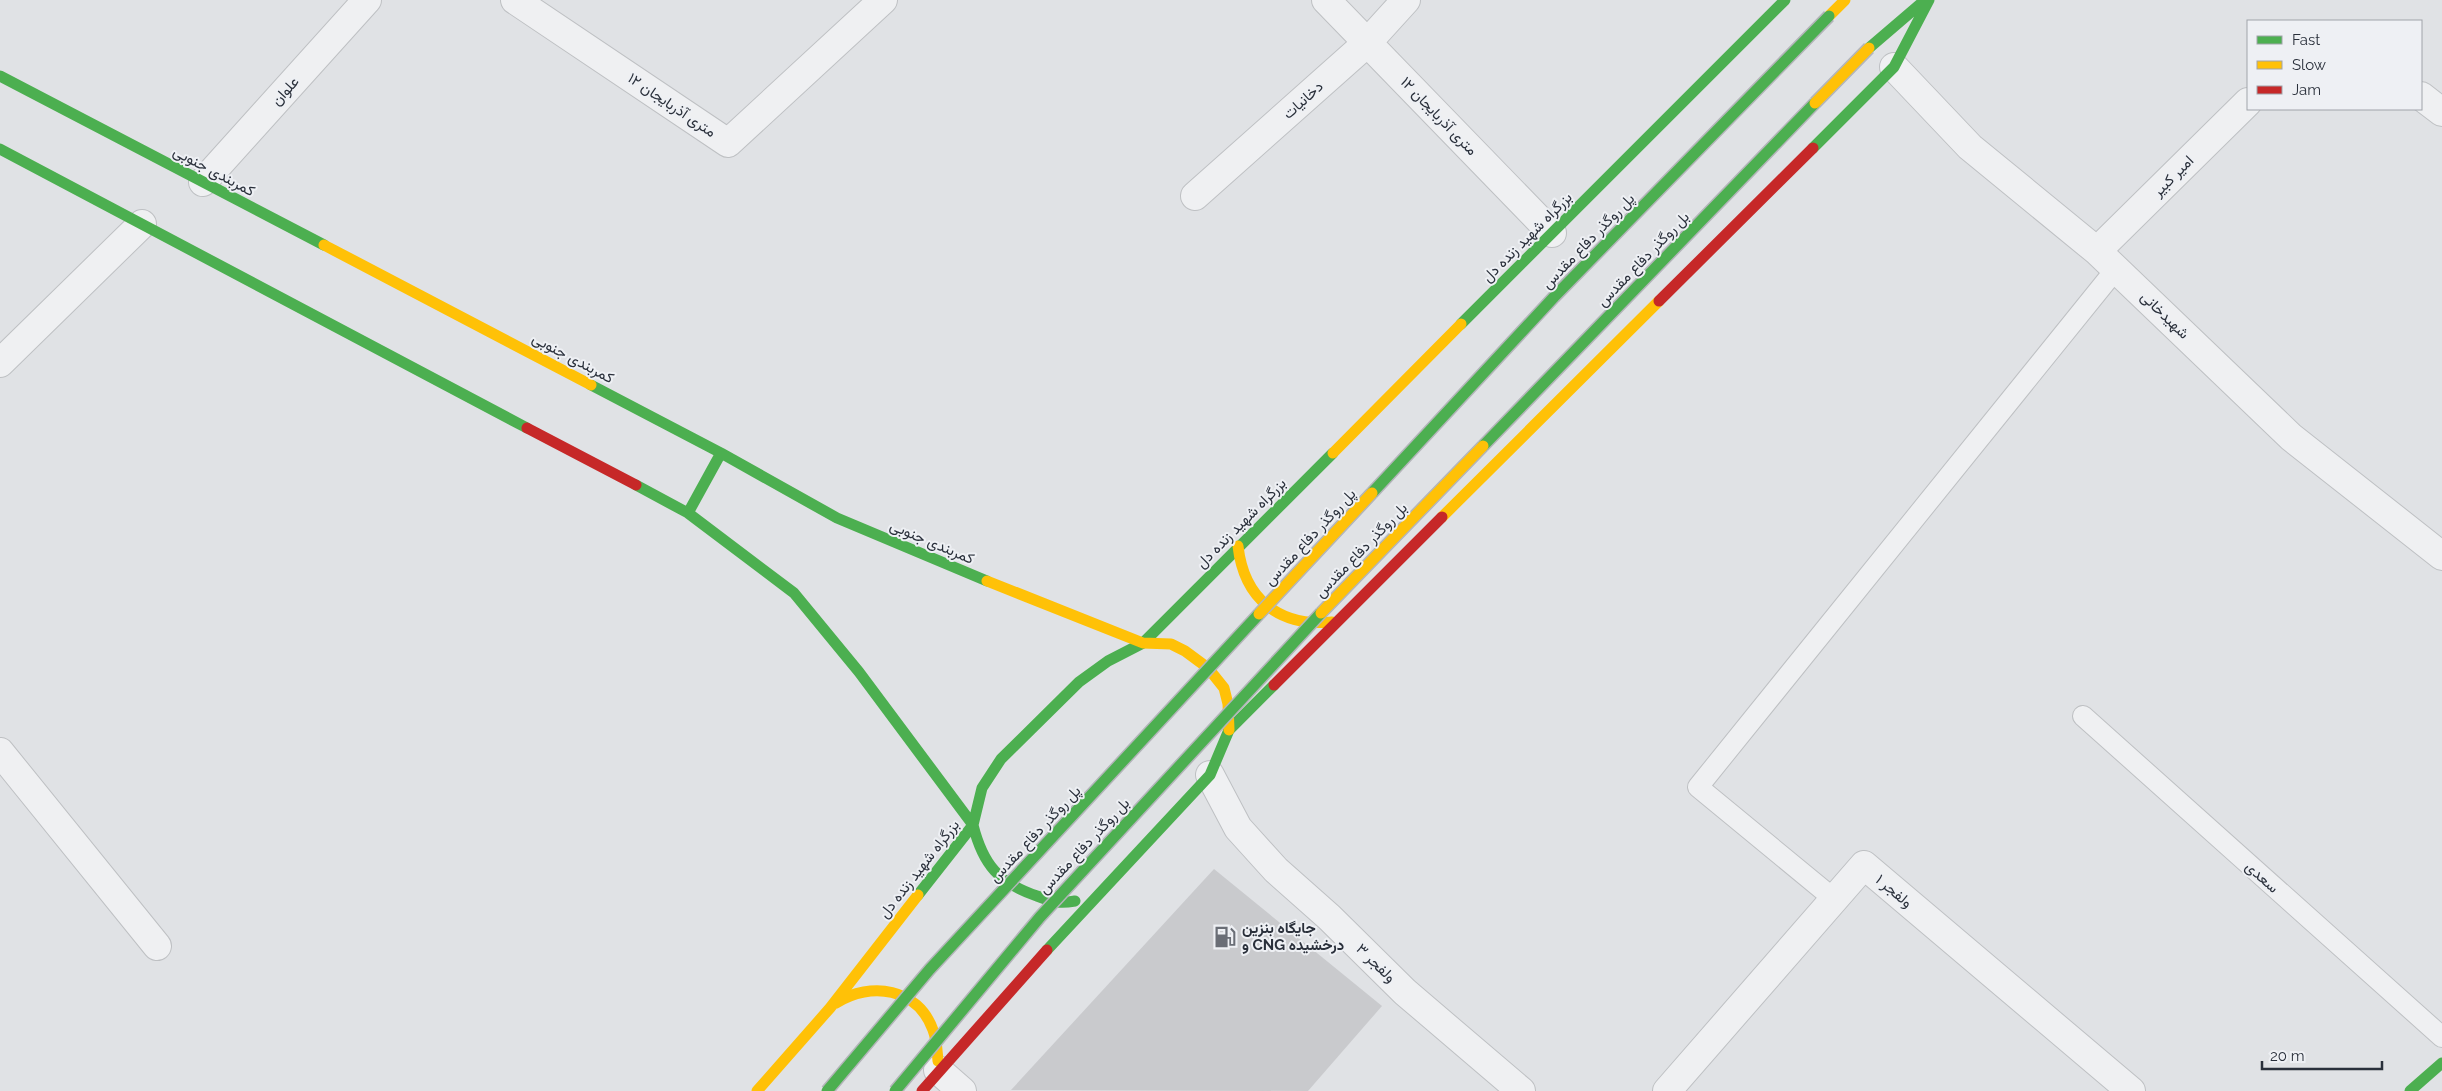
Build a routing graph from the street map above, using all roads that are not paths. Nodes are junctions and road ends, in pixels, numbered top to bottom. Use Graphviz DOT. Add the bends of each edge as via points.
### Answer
graph roads {
  1 [pos="367,0"];
  2 [pos="515,0"];
  3 [pos="883,0"];
  4 [pos="1326,0"];
  5 [pos="1406,0"];
  6 [pos="1784,0"];
  7 [pos="1845,0"];
  8 [pos="1927,0"];
  9 [pos="1367,43"];
  10 [pos="1894,66"];
  11 [pos="0,76"];
  12 [pos="2422,97"];
  13 [pos="2247,103"];
  14 [pos="2442,112"];
  15 [pos="0,149"];
  16 [pos="203,182"];
  17 [pos="1196,196"];
  18 [pos="142,224"];
  19 [pos="1552,232"];
  20 [pos="2107,260"];
  21 [pos="0,363"];
  22 [pos="721,453"];
  23 [pos="688,513"];
  24 [pos="1238,546"];
  25 [pos="2442,556"];
  26 [pos="1340,620"];
  27 [pos="1143,643"];
  28 [pos="2083,716"];
  29 [pos="1229,730"];
  30 [pos="0,752"];
  31 [pos="1210,775"];
  32 [pos="973,825"];
  33 [pos="1093,898"];
  34 [pos="1834,899"];
  35 [pos="157,946"];
  36 [pos="830,1008"];
  37 [pos="2442,1037"];
  38 [pos="2442,1063"];
  39 [pos="930,1081"];
  40 [pos="757,1091"];
  41 [pos="827,1091"];
  42 [pos="896,1091"];
  43 [pos="962,1091"];
  44 [pos="1522,1091"];
  45 [pos="1667,1091"];
  46 [pos="2131,1091"];
  47 [pos="2410,1091"];
  1 -- 16 [label="street, علوان"];
  2 -- 3 [label="street, ۱۲ متری آذربایجان" via="728,143"];
  4 -- 9 [label="street, ۱۲ متری آذربایجان"];
  5 -- 9 [label="street, دخانیات"];
  6 -- 19 [label="main road, بزرگراه شهید زنده دل"];
  7 -- 41 [label="main road, پل روگذر دفاع مقدس, bridge" via="1554,297 930,969"];
  8 -- 10 [label="main road"];
  8 -- 42 [label="main road, بل روگذر دفاع مقدس, bridge" via="1868,48 1329,605 1040,916"];
  9 -- 17 [label="street, دخانیات"];
  9 -- 19 [label="street, ۱۲ متری آذربایجان"];
  10 -- 20 [label="street, شهیدخانی" via="1970,148"];
  10 -- 26 [label="main road"];
  11 -- 16 [label="main road, کمربندی جنوبی"];
  12 -- 14 [label="street"];
  13 -- 20 [label="street, امیر کبیر"];
  15 -- 18 [label="main road"];
  16 -- 22 [label="main road, کمربندی جنوبی"];
  18 -- 21 [label="street"];
  18 -- 23 [label="main road"];
  19 -- 24 [label="main road, بزرگراه شهید زنده دل"];
  20 -- 25 [label="street, شهیدخانی" via="2291,437"];
  20 -- 34 [label="lane" via="1698,787"];
  22 -- 23 [label="main road"];
  22 -- 27 [label="main road, کمربندی جنوبی" via="837,518"];
  23 -- 32 [label="main road" via="794,593 859,672"];
  24 -- 26 [label="main road" via="1238,564 1263,603 1274,613 1301,623 1322,624"];
  24 -- 27 [label="main road, بزرگراه شهید زنده دل"];
  26 -- 29 [label="main road"];
  27 -- 29 [label="main road" via="1170,644 1189,652 1210,670 1223,687"];
  27 -- 32 [label="main road, بزرگراه شهید زنده دل" via="1118,653 1087,673 995,765 982,787"];
  28 -- 37 [label="lane, سعدی"];
  29 -- 31 [label="main road"];
  30 -- 35 [label="street"];
  31 -- 33 [label="main road"];
  31 -- 44 [label="street, ولفجر ۳" via="1238,828 1276,870 1405,992"];
  32 -- 33 [label="main road" via="978,846 990,866 1013,888 1060,904"];
  32 -- 36 [label="main road, بزرگراه شهید زنده دل"];
  33 -- 39 [label="main road"];
  34 -- 45 [label="street, ولفجر ۱"];
  34 -- 46 [label="street, ولفجر ۱" via="1864,865"];
  36 -- 39 [label="main road" via="842,999 869,990 898,994 911,1001 922,1011 933,1030"];
  36 -- 40 [label="main road, بزرگراه شهید زنده دل"];
  38 -- 47 [label="main road"];
  39 -- 43 [label="street"];
}
